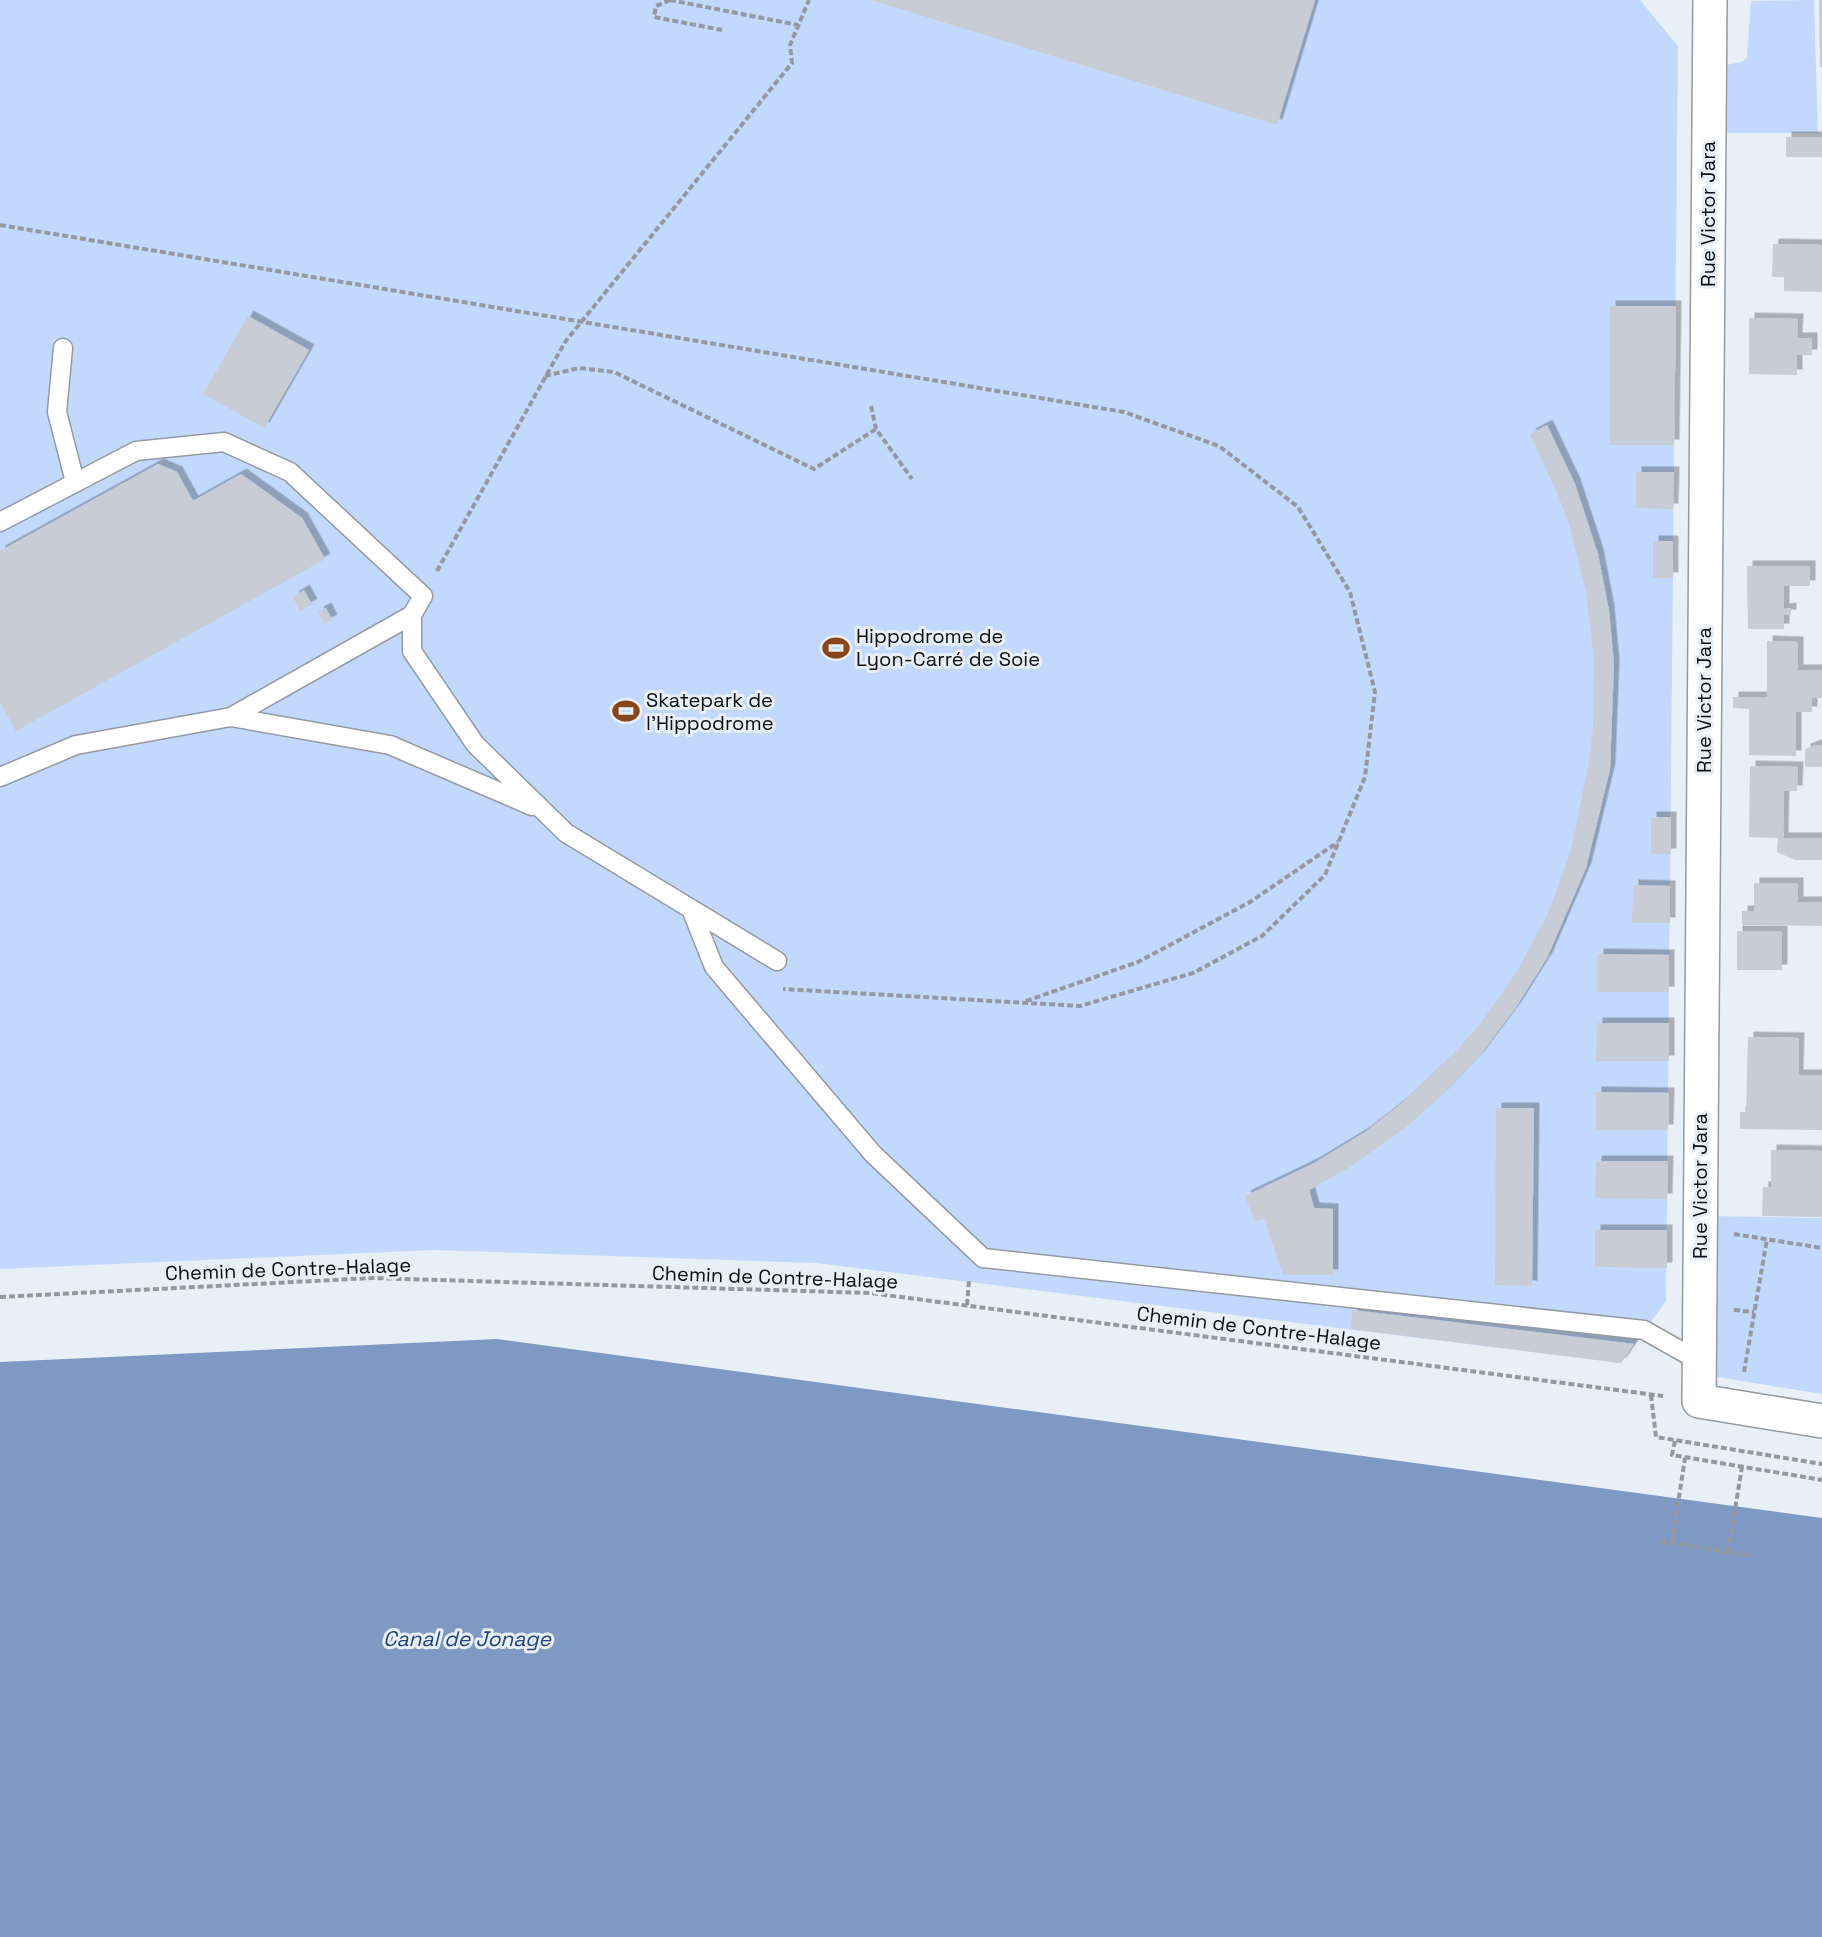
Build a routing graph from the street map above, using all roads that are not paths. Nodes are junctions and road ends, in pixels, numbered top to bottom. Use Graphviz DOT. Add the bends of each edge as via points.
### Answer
graph roads {
  1 [pos="1710,0"];
  2 [pos="63,348"];
  3 [pos="75,482"];
  4 [pos="0,522"];
  5 [pos="412,615"];
  6 [pos="231,717"];
  7 [pos="0,777"];
  8 [pos="543,811"];
  9 [pos="691,909"];
  10 [pos="777,961"];
  11 [pos="1699,1361"];
  12 [pos="1822,1421"];
  1 -- 11 [label="street, Rue Victor Jara"];
  2 -- 3 [label="lane" via="57,411"];
  3 -- 4 [label="lane"];
  3 -- 5 [label="lane" via="136,451 224,442 290,472 423,596"];
  5 -- 6 [label="lane"];
  5 -- 8 [label="lane" via="412,651 418,660 475,744"];
  6 -- 7 [label="lane" via="75,745"];
  6 -- 8 [label="lane" via="390,745"];
  8 -- 9 [label="lane" via="566,833"];
  9 -- 10 [label="lane"];
  9 -- 11 [label="lane" via="714,968 873,1154 983,1258 1644,1330"];
  11 -- 12 [label="street, Rue Victor Jara" via="1699,1401"];
}
